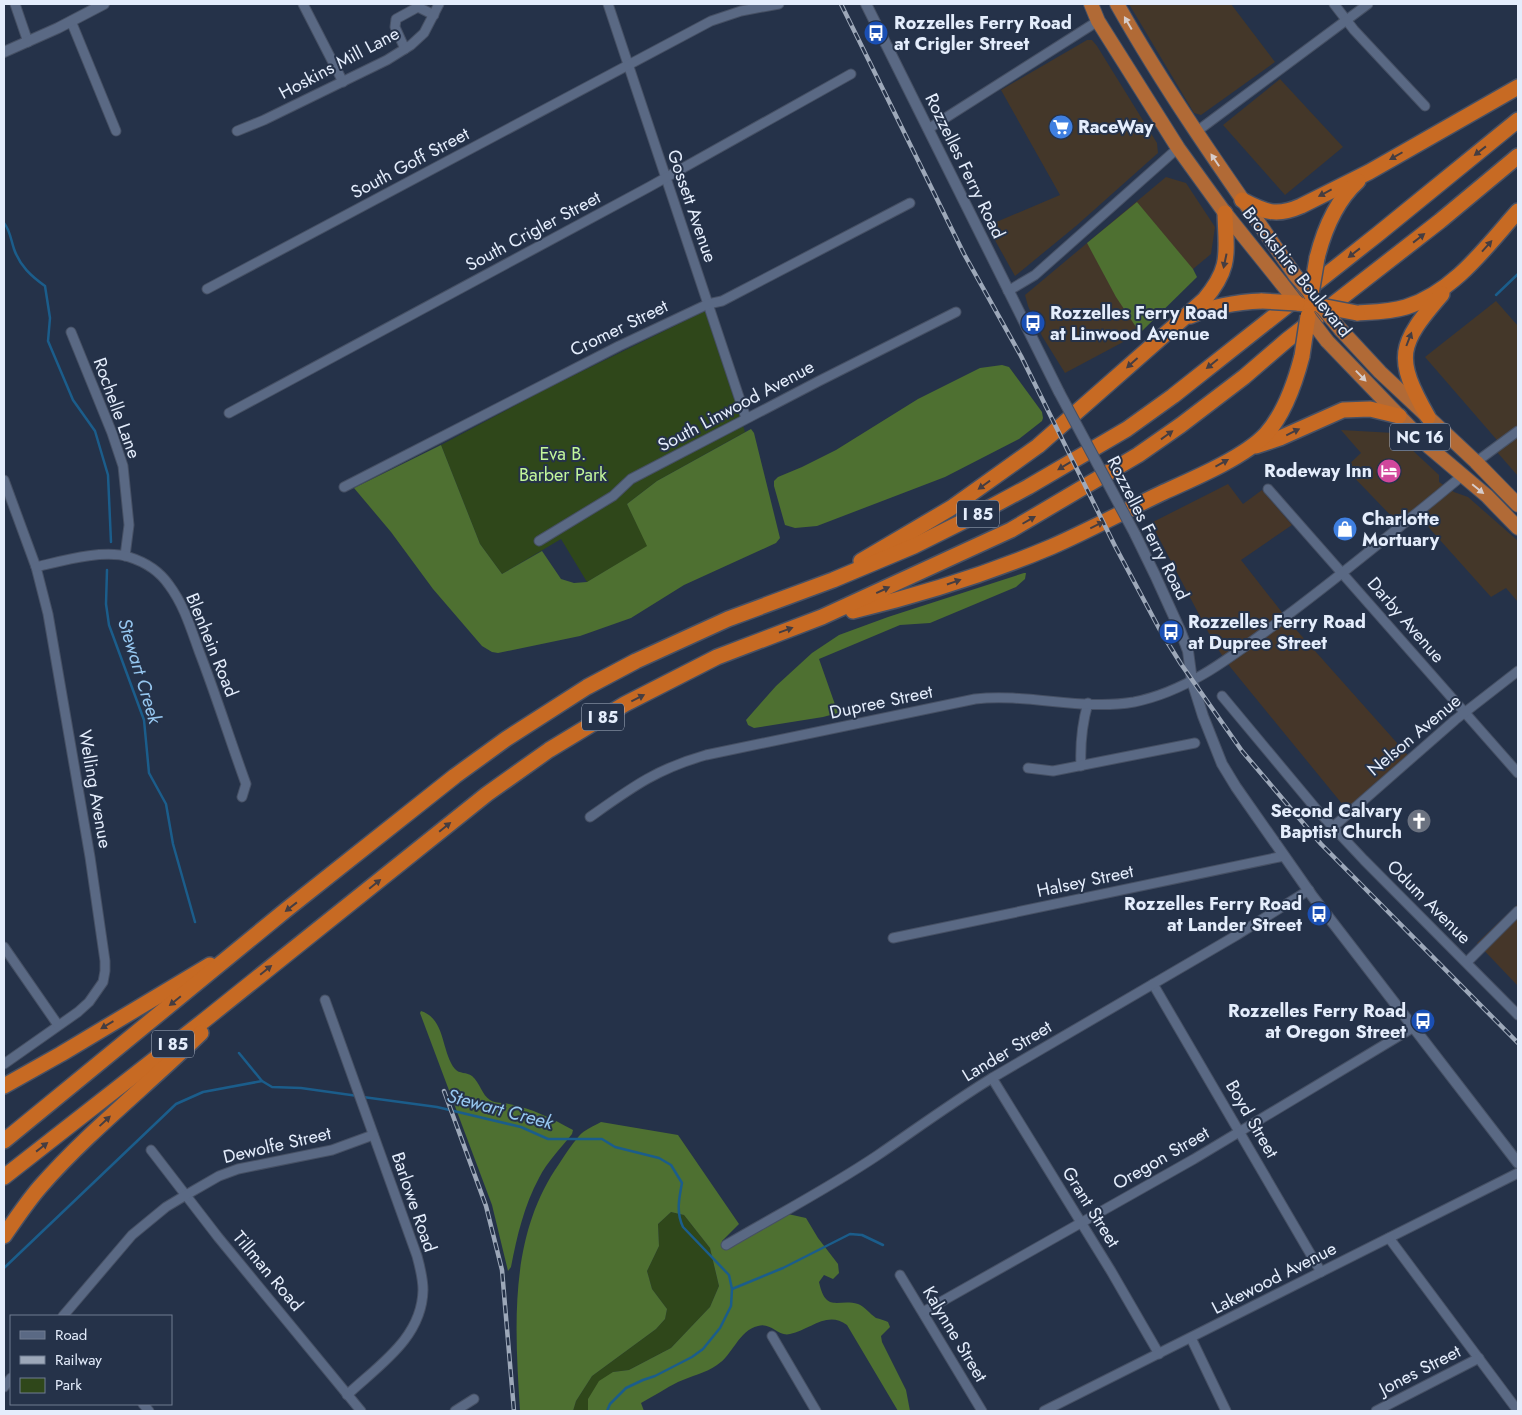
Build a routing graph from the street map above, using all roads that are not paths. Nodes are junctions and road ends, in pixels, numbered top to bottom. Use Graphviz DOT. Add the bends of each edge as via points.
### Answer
graph roads {
  1 [pos="15,4"];
  2 [pos="104,4"];
  3 [pos="302,4"];
  4 [pos="439,4"];
  5 [pos="608,4"];
  6 [pos="779,4"];
  7 [pos="866,4"];
  8 [pos="1091,4"];
  9 [pos="1105,4"];
  10 [pos="1115,4"];
  11 [pos="1334,4"];
  12 [pos="1368,4"];
  13 [pos="434,15"];
  14 [pos="1346,20"];
  15 [pos="71,21"];
  16 [pos="1098,21"];
  17 [pos="28,42"];
  18 [pos="405,49"];
  19 [pos="4,52"];
  20 [pos="629,65"];
  21 [pos="850,74"];
  22 [pos="343,82"];
  23 [pos="1518,87"];
  24 [pos="1425,106"];
  25 [pos="1518,120"];
  26 [pos="928,129"];
  27 [pos="116,131"];
  28 [pos="237,131"];
  29 [pos="1196,132"];
  30 [pos="1178,148"];
  31 [pos="1518,156"];
  32 [pos="1368,172"];
  33 [pos="665,176"];
  34 [pos="1242,200"];
  35 [pos="910,203"];
  36 [pos="1518,211"];
  37 [pos="1225,213"];
  38 [pos="1454,279"];
  39 [pos="207,289"];
  40 [pos="1008,291"];
  41 [pos="708,304"];
  42 [pos="1309,305"];
  43 [pos="956,312"];
  44 [pos="1182,319"];
  45 [pos="71,332"];
  46 [pos="229,413"];
  47 [pos="1399,416"];
  48 [pos="1428,417"];
  49 [pos="746,418"];
  50 [pos="1518,431"];
  51 [pos="1248,449"];
  52 [pos="1476,462"];
  53 [pos="1462,476"];
  54 [pos="4,480"];
  55 [pos="344,487"];
  56 [pos="1268,489"];
  57 [pos="1518,505"];
  58 [pos="1518,528"];
  59 [pos="539,541"];
  60 [pos="125,556"];
  61 [pos="36,567"];
  62 [pos="1342,572"];
  63 [pos="833,580"];
  64 [pos="822,618"];
  65 [pos="1518,671"];
  66 [pos="1192,681"];
  67 [pos="1222,696"];
  68 [pos="1088,703"];
  69 [pos="1464,713"];
  70 [pos="1195,742"];
  71 [pos="1081,766"];
  72 [pos="1028,768"];
  73 [pos="1518,773"];
  74 [pos="242,797"];
  75 [pos="590,817"];
  76 [pos="1332,826"];
  77 [pos="1284,856"];
  78 [pos="1309,890"];
  79 [pos="1518,911"];
  80 [pos="254,937"];
  81 [pos="893,938"];
  82 [pos="4,947"];
  83 [pos="1467,962"];
  84 [pos="1153,984"];
  85 [pos="236,994"];
  86 [pos="325,1000"];
  87 [pos="1518,1015"];
  88 [pos="58,1026"];
  89 [pos="1414,1027"];
  90 [pos="4,1064"];
  91 [pos="992,1078"];
  92 [pos="4,1086"];
  93 [pos="1240,1131"];
  94 [pos="373,1135"];
  95 [pos="4,1141"];
  96 [pos="151,1150"];
  97 [pos="1518,1163"];
  98 [pos="1518,1173"];
  99 [pos="4,1177"];
  100 [pos="186,1194"];
  101 [pos="1081,1222"];
  102 [pos="4,1236"];
  103 [pos="1389,1238"];
  104 [pos="726,1245"];
  105 [pos="1321,1272"];
  106 [pos="900,1274"];
  107 [pos="923,1312"];
  108 [pos="67,1314"];
  109 [pos="772,1336"];
  110 [pos="1191,1338"];
  111 [pos="1159,1354"];
  112 [pos="1479,1358"];
  113 [pos="347,1395"];
  114 [pos="474,1399"];
  115 [pos="361,1411"];
  116 [pos="455,1411"];
  117 [pos="816,1411"];
  118 [pos="982,1411"];
  119 [pos="1044,1411"];
  120 [pos="1226,1411"];
  121 [pos="1376,1411"];
  122 [pos="1518,1411"];
  1 -- 17 [label="street"];
  2 -- 15 [label="street"];
  3 -- 22 [label="street"];
  4 -- 13 [label="street, Hoskins Mill Lane"];
  5 -- 20 [label="street, Gossett Avenue"];
  6 -- 20 [label="street, South Goff Street" via="726,14"];
  7 -- 26 [label="street, Rozzelles Ferry Road"];
  8 -- 16 [label="highway, Brookshire Boulevard / NC 16"];
  9 -- 10 [label="highway"];
  29 -- 10 [label="highway, Brookshire Boulevard / NC 16, one-way"];
  11 -- 14 [label="street"];
  12 -- 14 [label="street"];
  13 -- 18 [label="street, Hoskins Mill Lane" via="424,33"];
  13 -- 18 [label="street" via="418,7 396,19 395,27"];
  14 -- 24 [label="street"];
  14 -- 29 [label="street"];
  15 -- 17 [label="street"];
  15 -- 27 [label="street"];
  16 -- 26 [label="street"];
  16 -- 30 [label="highway, Brookshire Boulevard / NC 16"];
  17 -- 19 [label="street"];
  18 -- 22 [label="street, Hoskins Mill Lane"];
  20 -- 33 [label="street, Gossett Avenue"];
  20 -- 39 [label="street, South Goff Street"];
  21 -- 33 [label="street, South Crigler Street"];
  22 -- 28 [label="street, Hoskins Mill Lane"];
  23 -- 32 [label="highway, one-way"];
  25 -- 63 [label="highway, I 85, one-way" via="1378,234 1127,429 972,518"];
  26 -- 40 [label="street, Rozzelles Ferry Road"];
  34 -- 29 [label="highway, Brookshire Boulevard / NC 16, one-way"];
  30 -- 37 [label="highway, Brookshire Boulevard / NC 16"];
  30 -- 40 [label="street" via="1035,275"];
  64 -- 31 [label="highway, I 85, one-way" via="1011,530 1158,441 1244,377"];
  32 -- 34 [label="highway, one-way" via="1290,211 1273,213"];
  32 -- 42 [label="highway, bridge" via="1339,204 1324,233"];
  33 -- 41 [label="street, Gossett Avenue"];
  33 -- 46 [label="street, South Crigler Street"];
  34 -- 42 [label="highway, Brookshire Boulevard / NC 16, bridge" via="1295,275"];
  35 -- 41 [label="street, Cromer Street" via="722,301"];
  38 -- 36 [label="highway, one-way"];
  37 -- 42 [label="highway, Brookshire Boulevard / NC 16, bridge" via="1282,284"];
  37 -- 44 [label="highway, one-way" via="1227,251 1224,270 1204,300"];
  38 -- 42 [label="highway, bridge" via="1426,298 1385,312 1361,313"];
  48 -- 38 [label="highway, one-way" via="1414,393 1405,362 1406,348 1420,319"];
  40 -- 66 [label="street, Rozzelles Ferry Road, bridge" via="1156,574 1182,636"];
  41 -- 49 [label="street, Gossett Avenue"];
  41 -- 55 [label="street, Cromer Street" via="610,350"];
  42 -- 44 [label="highway, bridge" via="1238,302"];
  42 -- 47 [label="highway, Brookshire Boulevard / NC 16, one-way, bridge" via="1327,341"];
  42 -- 48 [label="highway, Brookshire Boulevard / NC 16, bridge" via="1341,330"];
  42 -- 51 [label="highway, bridge" via="1298,374 1279,416 1266,434"];
  43 -- 49 [label="street, South Linwood Avenue"];
  44 -- 63 [label="highway, one-way" via="1038,446 951,508"];
  45 -- 60 [label="street, Rochelle Lane" via="122,466 129,525"];
  51 -- 47 [label="highway, one-way" via="1343,410 1370,409"];
  47 -- 53 [label="highway, Brookshire Boulevard / NC 16"];
  48 -- 52 [label="highway, Brookshire Boulevard / NC 16"];
  49 -- 59 [label="street, South Linwood Avenue" via="631,479 613,496"];
  50 -- 52 [label="street"];
  64 -- 51 [label="highway, one-way" via="886,604 1024,558 1173,489"];
  52 -- 57 [label="highway, Brookshire Boulevard / NC 16"];
  53 -- 58 [label="highway, Brookshire Boulevard / NC 16, one-way"];
  53 -- 62 [label="street, Dupree Street"];
  54 -- 61 [label="street, Welling Avenue"];
  56 -- 62 [label="street, Darby Avenue"];
  60 -- 61 [label="street, Blenhein Road" via="97,556"];
  60 -- 74 [label="street, Blenhein Road" via="158,574 183,608 246,784"];
  61 -- 88 [label="street, Welling Avenue" via="48,614 106,960 99,990 78,1012"];
  62 -- 66 [label="street, Dupree Street" via="1251,642"];
  62 -- 69 [label="street, Darby Avenue"];
  63 -- 80 [label="highway, I 85, one-way" via="692,635 587,687 482,756"];
  85 -- 64 [label="highway, I 85, one-way" via="487,794 549,750 597,720 717,657"];
  65 -- 69 [label="street, Nelson Avenue"];
  66 -- 68 [label="street, Dupree Street" via="1135,701"];
  66 -- 77 [label="street, Rozzelles Ferry Road" via="1222,764"];
  67 -- 76 [label="street, Odum Avenue"];
  68 -- 71 [label="street" via="1083,720"];
  68 -- 75 [label="street, Dupree Street" via="1010,696 975,699 706,755 639,782"];
  69 -- 73 [label="street, Darby Avenue"];
  69 -- 76 [label="street, Nelson Avenue"];
  70 -- 71 [label="street"];
  71 -- 72 [label="street" via="1053,771"];
  76 -- 83 [label="street, Odum Avenue"];
  77 -- 78 [label="street, Rozzelles Ferry Road"];
  77 -- 81 [label="street, Halsey Street"];
  78 -- 84 [label="street, Lander Street"];
  78 -- 89 [label="street, Rozzelles Ferry Road"];
  79 -- 83 [label="street"];
  80 -- 92 [label="highway, one-way"];
  80 -- 95 [label="highway, I 85, one-way"];
  82 -- 88 [label="street"];
  83 -- 87 [label="street, Odum Avenue"];
  84 -- 91 [label="street, Lander Street"];
  84 -- 93 [label="street, Boyd Street"];
  99 -- 85 [label="highway, I 85, one-way"];
  102 -- 85 [label="highway, one-way" via="58,1167 203,1031"];
  86 -- 94 [label="street, Barlowe Road"];
  88 -- 90 [label="street, Welling Avenue"];
  89 -- 93 [label="street, Oregon Street"];
  89 -- 97 [label="street, Rozzelles Ferry Road"];
  91 -- 101 [label="street, Grant Street"];
  91 -- 104 [label="street, Lander Street" via="877,1156"];
  93 -- 101 [label="street, Oregon Street"];
  93 -- 105 [label="street, Boyd Street"];
  94 -- 100 [label="street, Dewolfe Street" via="332,1150 238,1169"];
  94 -- 113 [label="street, Barlowe Road" via="417,1256 423,1289 420,1311 409,1336"];
  96 -- 100 [label="street, Tillman Road"];
  98 -- 103 [label="street, Lakewood Avenue"];
  100 -- 108 [label="street, Dewolfe Street" via="132,1235"];
  100 -- 113 [label="street, Tillman Road"];
  101 -- 107 [label="street, Oregon Street"];
  101 -- 111 [label="street, Grant Street"];
  103 -- 105 [label="street, Lakewood Avenue"];
  103 -- 112 [label="street"];
  105 -- 110 [label="street, Lakewood Avenue"];
  106 -- 107 [label="street, Kalynne Street"];
  107 -- 118 [label="street, Kalynne Street"];
  109 -- 117 [label="street"];
  110 -- 111 [label="street, Lakewood Avenue"];
  110 -- 120 [label="street"];
  111 -- 119 [label="street, Lakewood Avenue"];
  112 -- 121 [label="street, Jones Street"];
  112 -- 122 [label="street"];
  113 -- 115 [label="street, Tillman Road"];
  114 -- 116 [label="street"];
}
